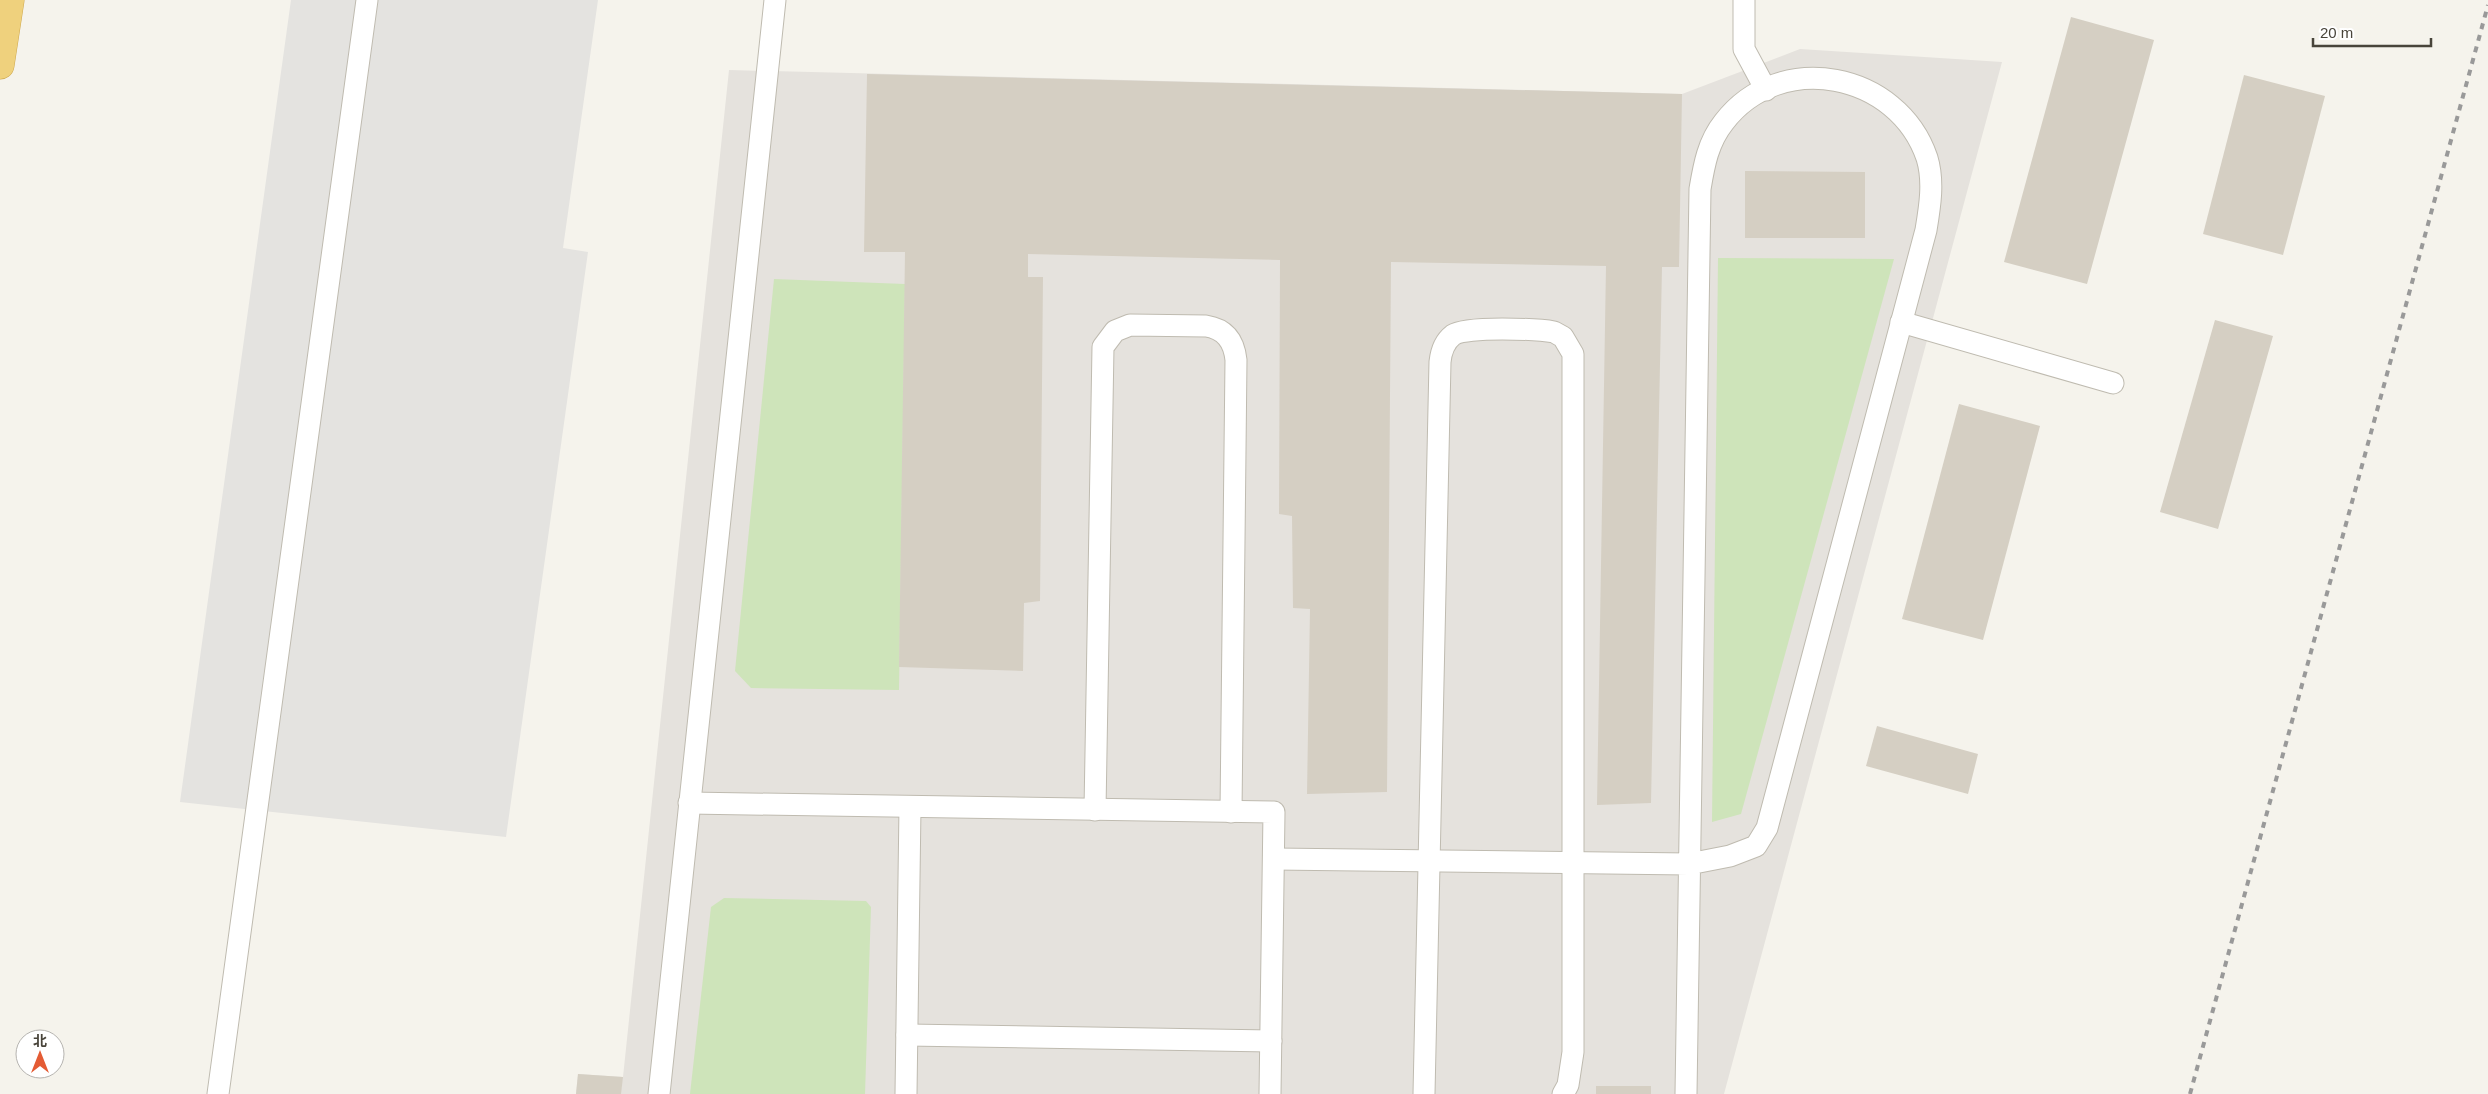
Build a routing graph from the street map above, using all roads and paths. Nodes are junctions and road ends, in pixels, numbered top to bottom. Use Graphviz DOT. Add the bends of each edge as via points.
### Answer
graph roads {
  1 [pos="10,0"];
  2 [pos="366,0"];
  3 [pos="775,0"];
  4 [pos="1744,0"];
  5 [pos="0,64"];
  6 [pos="1766,90"];
  7 [pos="1901,322"];
  8 [pos="2113,383"];
  9 [pos="690,803"];
  10 [pos="910,807"];
  11 [pos="1095,810"];
  12 [pos="1231,812"];
  13 [pos="1274,859"];
  14 [pos="1429,861"];
  15 [pos="1573,863"];
  16 [pos="1690,864"];
  17 [pos="907,1035"];
  18 [pos="1271,1041"];
  19 [pos="218,1094"];
  20 [pos="659,1094"];
  21 [pos="906,1094"];
  22 [pos="1270,1094"];
  23 [pos="1424,1094"];
  24 [pos="1563,1094"];
  25 [pos="1686,1094"];
  1 -- 5 [label="highway"];
  2 -- 19 [label="lane"];
  3 -- 9 [label="lane"];
  4 -- 6 [label="lane" via="1744,48"];
  6 -- 7 [label="lane" via="1783,82 1820,77 1854,84 1886,101 1910,126 1927,158 1932,193 1926,230"];
  6 -- 16 [label="lane" via="1750,97 1724,122 1706,154 1700,189"];
  7 -- 8 [label="lane"];
  7 -- 16 [label="lane" via="1768,828 1756,846 1730,856"];
  9 -- 10 [label="lane"];
  9 -- 20 [label="lane"];
  10 -- 11 [label="lane"];
  10 -- 17 [label="lane"];
  11 -- 12 [label="lane"];
  11 -- 12 [label="lane" via="1103,347 1115,331 1130,325 1206,326 1224,333 1235,350 1236,360"];
  12 -- 13 [label="lane" via="1274,812"];
  13 -- 14 [label="lane"];
  13 -- 18 [label="lane"];
  14 -- 15 [label="lane"];
  14 -- 15 [label="lane" via="1442,352 1454,335 1463,330 1526,330 1554,332 1563,337 1573,354"];
  14 -- 23 [label="lane"];
  15 -- 16 [label="lane"];
  15 -- 24 [label="lane" via="1573,1052 1568,1085"];
  16 -- 25 [label="lane"];
  17 -- 18 [label="lane"];
  17 -- 21 [label="lane"];
  18 -- 22 [label="lane"];
}
